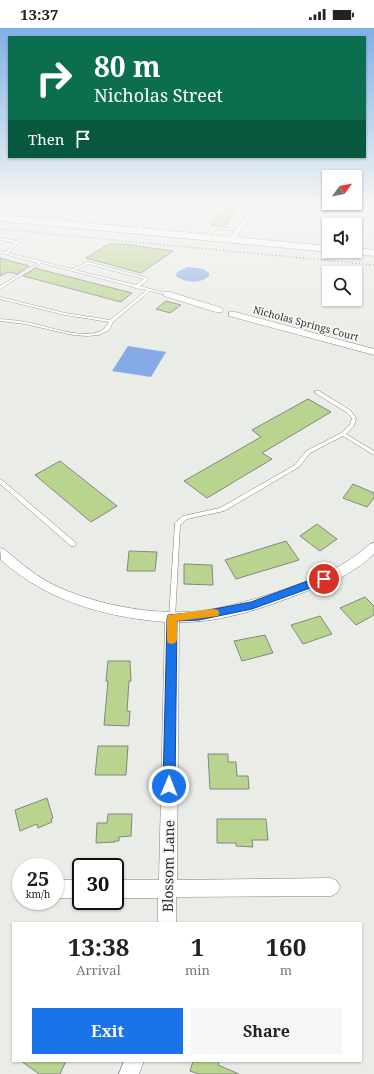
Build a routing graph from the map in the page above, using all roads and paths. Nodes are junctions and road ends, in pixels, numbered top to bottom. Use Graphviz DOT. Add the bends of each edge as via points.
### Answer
graph roads {
  1 [pos="6,253"];
  2 [pos="41,262"];
  3 [pos="72,270"];
  4 [pos="136,287"];
  5 [pos="0,288"];
  6 [pos="149,290"];
  7 [pos="167,294"];
  8 [pos="0,298"];
  9 [pos="219,310"];
  10 [pos="232,314"];
  11 [pos="0,320"];
  12 [pos="111,321"];
  13 [pos="374,352"];
  14 [pos="317,392"];
  15 [pos="343,434"];
  16 [pos="374,453"];
  17 [pos="0,481"];
  18 [pos="73,544"];
  19 [pos="374,547"];
  20 [pos="0,552"];
  21 [pos="172,618"];
  22 [pos="331,887"];
  23 [pos="124,889"];
  24 [pos="168,889"];
  25 [pos="167,922"];
  26 [pos="134,1062"];
  27 [pos="129,1074"];
  1 -- 2 [label="lane"];
  2 -- 3 [label="lane"];
  2 -- 5 [label="lane"];
  3 -- 4 [label="lane"];
  3 -- 4 [label="lane" via="88,263 147,279"];
  4 -- 6 [label="lane"];
  6 -- 7 [label="lane"];
  6 -- 12 [label="lane"];
  7 -- 9 [label="street"];
  8 -- 12 [label="lane" via="65,314"];
  10 -- 13 [label="street, Nicholas Springs Court"];
  11 -- 12 [label="lane" via="90,335 106,331"];
  14 -- 15 [label="lane" via="348,410 354,418 352,426"];
  15 -- 16 [label="lane"];
  15 -- 21 [label="lane" via="308,452 298,466 222,510 186,517 177,524"];
  17 -- 18 [label="lane"];
  19 -- 21 [label="street" via="349,568 312,585 260,603 227,611"];
  20 -- 21 [label="street" via="43,585 72,598 122,611"];
  21 -- 24 [label="street, Blossom Lane"];
  22 -- 24 [label="street"];
  23 -- 24 [label="street"];
  24 -- 25 [label="street, Blossom Lane"];
  26 -- 27 [label="street"];
}
